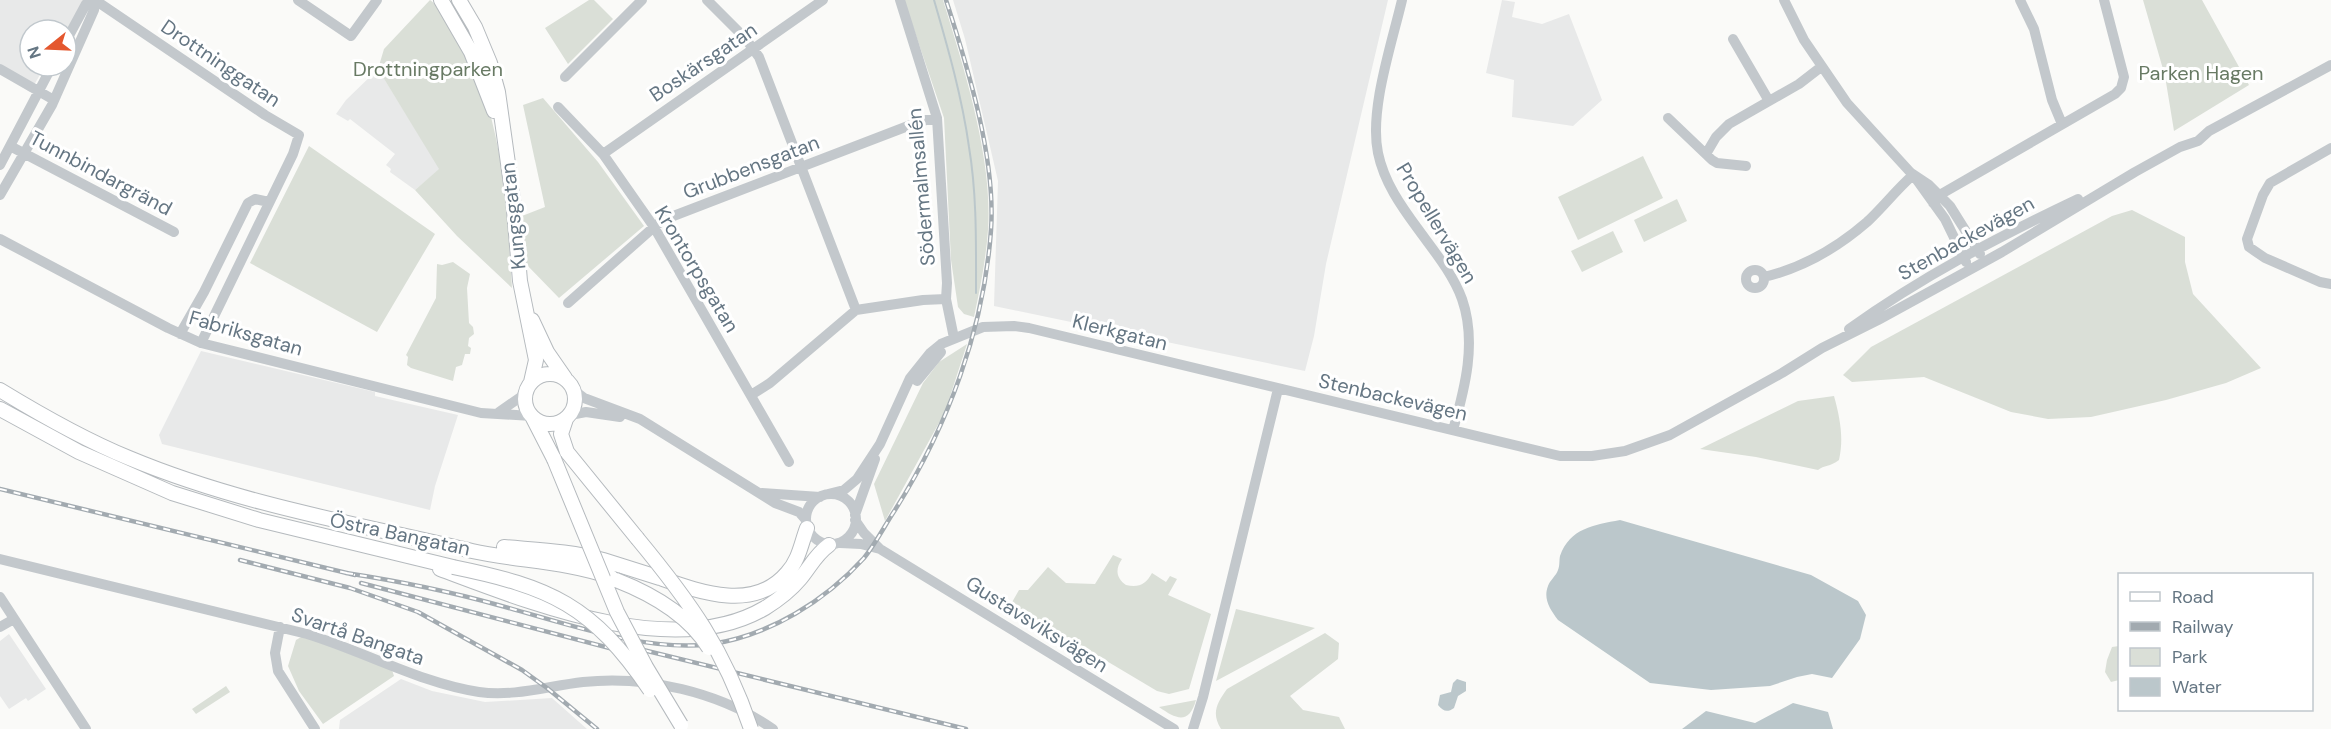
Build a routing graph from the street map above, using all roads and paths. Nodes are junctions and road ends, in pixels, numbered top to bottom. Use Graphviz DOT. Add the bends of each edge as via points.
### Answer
graph roads {
  1 [pos="95,0"];
  2 [pos="298,0"];
  3 [pos="377,0"];
  4 [pos="441,0"];
  5 [pos="459,0"];
  6 [pos="642,0"];
  7 [pos="707,0"];
  8 [pos="823,0"];
  9 [pos="900,0"];
  10 [pos="1402,0"];
  11 [pos="1784,0"];
  12 [pos="2020,0"];
  13 [pos="2104,0"];
  14 [pos="78,19"];
  15 [pos="1733,39"];
  16 [pos="753,49"];
  17 [pos="2331,65"];
  18 [pos="1821,67"];
  19 [pos="0,69"];
  20 [pos="565,77"];
  21 [pos="46,78"];
  22 [pos="38,92"];
  23 [pos="54,100"];
  24 [pos="1769,101"];
  25 [pos="558,106"];
  26 [pos="937,118"];
  27 [pos="1668,118"];
  28 [pos="2062,124"];
  29 [pos="502,133"];
  30 [pos="10,146"];
  31 [pos="2331,148"];
  32 [pos="25,153"];
  33 [pos="603,154"];
  34 [pos="1706,154"];
  35 [pos="0,165"];
  36 [pos="1746,166"];
  37 [pos="802,167"];
  38 [pos="2135,172"];
  39 [pos="1914,175"];
  40 [pos="0,195"];
  41 [pos="1936,199"];
  42 [pos="269,202"];
  43 [pos="654,227"];
  44 [pos="174,232"];
  45 [pos="0,239"];
  46 [pos="1977,248"];
  47 [pos="1963,256"];
  48 [pos="1985,261"];
  49 [pos="1969,270"];
  50 [pos="1764,277"];
  51 [pos="2331,284"];
  52 [pos="523,299"];
  53 [pos="946,299"];
  54 [pos="568,303"];
  55 [pos="856,310"];
  56 [pos="180,334"];
  57 [pos="954,338"];
  58 [pos="201,343"];
  59 [pos="1822,348"];
  60 [pos="565,378"];
  61 [pos="528,388"];
  62 [pos="1278,389"];
  63 [pos="0,390"];
  64 [pos="579,395"];
  65 [pos="751,395"];
  66 [pos="0,410"];
  67 [pos="606,410"];
  68 [pos="499,412"];
  69 [pos="572,416"];
  70 [pos="533,417"];
  71 [pos="1454,430"];
  72 [pos="880,444"];
  73 [pos="789,462"];
  74 [pos="762,493"];
  75 [pos="824,495"];
  76 [pos="855,518"];
  77 [pos="807,524"];
  78 [pos="448,543"];
  79 [pos="835,544"];
  80 [pos="880,549"];
  81 [pos="390,551"];
  82 [pos="0,559"];
  83 [pos="0,565"];
  84 [pos="0,597"];
  85 [pos="14,619"];
  86 [pos="0,627"];
  87 [pos="280,627"];
  88 [pos="682,727"];
  89 [pos="82,728"];
  90 [pos="314,729"];
  91 [pos="745,729"];
  92 [pos="751,729"];
  93 [pos="773,729"];
  94 [pos="1174,729"];
  95 [pos="1193,729"];
  1 -- 14 [label="street" via="86,4"];
  1 -- 23 [label="street"];
  1 -- 42 [label="street, Drottninggatan" via="299,135"];
  2 -- 3 [label="street" via="351,36"];
  4 -- 29 [label="main road, Kungsgatan" via="471,52"];
  5 -- 29 [label="main road, Kungsgatan" via="490,63"];
  6 -- 20 [label="street"];
  7 -- 16 [label="street"];
  8 -- 16 [label="street, Boskärsgatan"];
  9 -- 26 [label="street, Södermalmsallén"];
  10 -- 71 [label="street, Propellervägen" via="1377,109 1377,150 1392,191 1444,266 1464,305 1468,363"];
  11 -- 18 [label="street"];
  12 -- 28 [label="street" via="2034,29"];
  13 -- 28 [label="street" via="2124,82 2115,94"];
  15 -- 24 [label="street"];
  16 -- 33 [label="street, Boskärsgatan"];
  16 -- 37 [label="street"];
  17 -- 38 [label="street, Stenbackevägen" via="2195,135"];
  18 -- 24 [label="street"];
  18 -- 39 [label="street" via="1847,103"];
  19 -- 22 [label="street"];
  21 -- 22 [label="street"];
  22 -- 23 [label="street"];
  22 -- 30 [label="street"];
  23 -- 32 [label="street"];
  24 -- 34 [label="street" via="1729,124"];
  25 -- 33 [label="street, Krontorpsgatan"];
  26 -- 37 [label="street, Grubbensgatan"];
  26 -- 53 [label="street, Södermalmsallén"];
  27 -- 34 [label="street"];
  28 -- 41 [label="street"];
  29 -- 52 [label="main road, Kungsgatan"];
  30 -- 32 [label="street, Tunnbindargränd"];
  30 -- 35 [label="street"];
  31 -- 51 [label="street" via="2270,183 2247,239 2249,247 2265,258"];
  32 -- 40 [label="street"];
  32 -- 44 [label="street, Tunnbindargränd"];
  33 -- 43 [label="street, Krontorpsgatan"];
  34 -- 36 [label="street" via="1718,163"];
  37 -- 43 [label="street, Grubbensgatan"];
  37 -- 55 [label="street"];
  38 -- 46 [label="street, Stenbackevägen"];
  38 -- 48 [label="street, Stenbackevägen"];
  39 -- 41 [label="street" via="1929,185"];
  39 -- 50 [label="street" via="1866,222 1804,265"];
  41 -- 46 [label="street" via="1958,216"];
  41 -- 47 [label="street"];
  42 -- 56 [label="street" via="255,199 248,203"];
  42 -- 58 [label="street"];
  43 -- 54 [label="street, Grubbensgatan"];
  43 -- 65 [label="street, Krontorpsgatan"];
  45 -- 56 [label="street, Fabriksgatan"];
  46 -- 47 [label="street, Stenbackevägen"];
  46 -- 48 [label="street"];
  47 -- 49 [label="street"];
  47 -- 59 [label="street, Stenbackevägen" via="1873,311"];
  48 -- 49 [label="street, Stenbackevägen"];
  49 -- 59 [label="street, Stenbackevägen"];
  52 -- 60 [label="main road, Kungsgatan" via="547,352"];
  52 -- 61 [label="main road, Kungsgatan" via="536,360"];
  53 -- 55 [label="street"];
  53 -- 57 [label="street, Södermalmsallén"];
  55 -- 65 [label="street"];
  56 -- 58 [label="street, Fabriksgatan"];
  57 -- 62 [label="street, Klerkgatan" via="983,327 1021,327"];
  57 -- 72 [label="street" via="919,364"];
  58 -- 68 [label="street, Fabriksgatan" via="481,412"];
  59 -- 71 [label="street, Stenbackevägen" via="1687,426 1625,451 1560,456"];
  60 -- 61 [label="main road" via="546,374"];
  60 -- 64 [label="main road"];
  61 -- 68 [label="street"];
  61 -- 70 [label="main road" via="526,406"];
  62 -- 71 [label="street, Stenbackevägen"];
  62 -- 95 [label="street"];
  63 -- 78 [label="main road, Östra Bangatan" via="128,458 186,479 316,516"];
  64 -- 67 [label="street"];
  64 -- 69 [label="main road"];
  65 -- 73 [label="street, Krontorpsgatan"];
  66 -- 81 [label="main road, Östra Bangatan" via="79,452 172,493 259,520"];
  67 -- 69 [label="street"];
  67 -- 74 [label="street" via="646,424"];
  68 -- 70 [label="street, Fabriksgatan"];
  69 -- 70 [label="main road" via="548,424"];
  69 -- 92 [label="main road, bridge" via="561,434 567,452 683,595 713,640 734,681"];
  70 -- 88 [label="main road, bridge" via="617,612"];
  72 -- 75 [label="street" via="851,485"];
  72 -- 76 [label="street"];
  74 -- 75 [label="street"];
  74 -- 77 [label="street" via="799,512"];
  75 -- 76 [label="street" via="846,499"];
  75 -- 77 [label="street" via="812,501"];
  76 -- 79 [label="street" via="852,532"];
  76 -- 80 [label="street, Gustavsviksvägen"];
  77 -- 78 [label="main road" via="798,556 786,575 752,595 737,597 697,591 580,555"];
  77 -- 79 [label="street" via="819,543"];
  78 -- 91 [label="main road, Östra Bangatan, bridge" via="472,551 566,566 616,580 653,596 700,635 720,665"];
  79 -- 80 [label="street, Gustavsviksvägen"];
  79 -- 81 [label="main road" via="821,550 799,581 764,608 730,621 682,628 631,626 567,614"];
  80 -- 94 [label="street, Gustavsviksvägen"];
  81 -- 88 [label="main road, Östra Bangatan, bridge" via="519,582 572,606 604,632"];
  82 -- 83 [label="street"];
  82 -- 87 [label="street, Svartå Bangata"];
  84 -- 85 [label="street"];
  85 -- 86 [label="street"];
  85 -- 89 [label="street"];
  87 -- 90 [label="street" via="275,653 278,671"];
  87 -- 93 [label="street, Svartå Bangata" via="343,645 441,684 472,691 503,694 583,682 638,682 708,698"];
}
